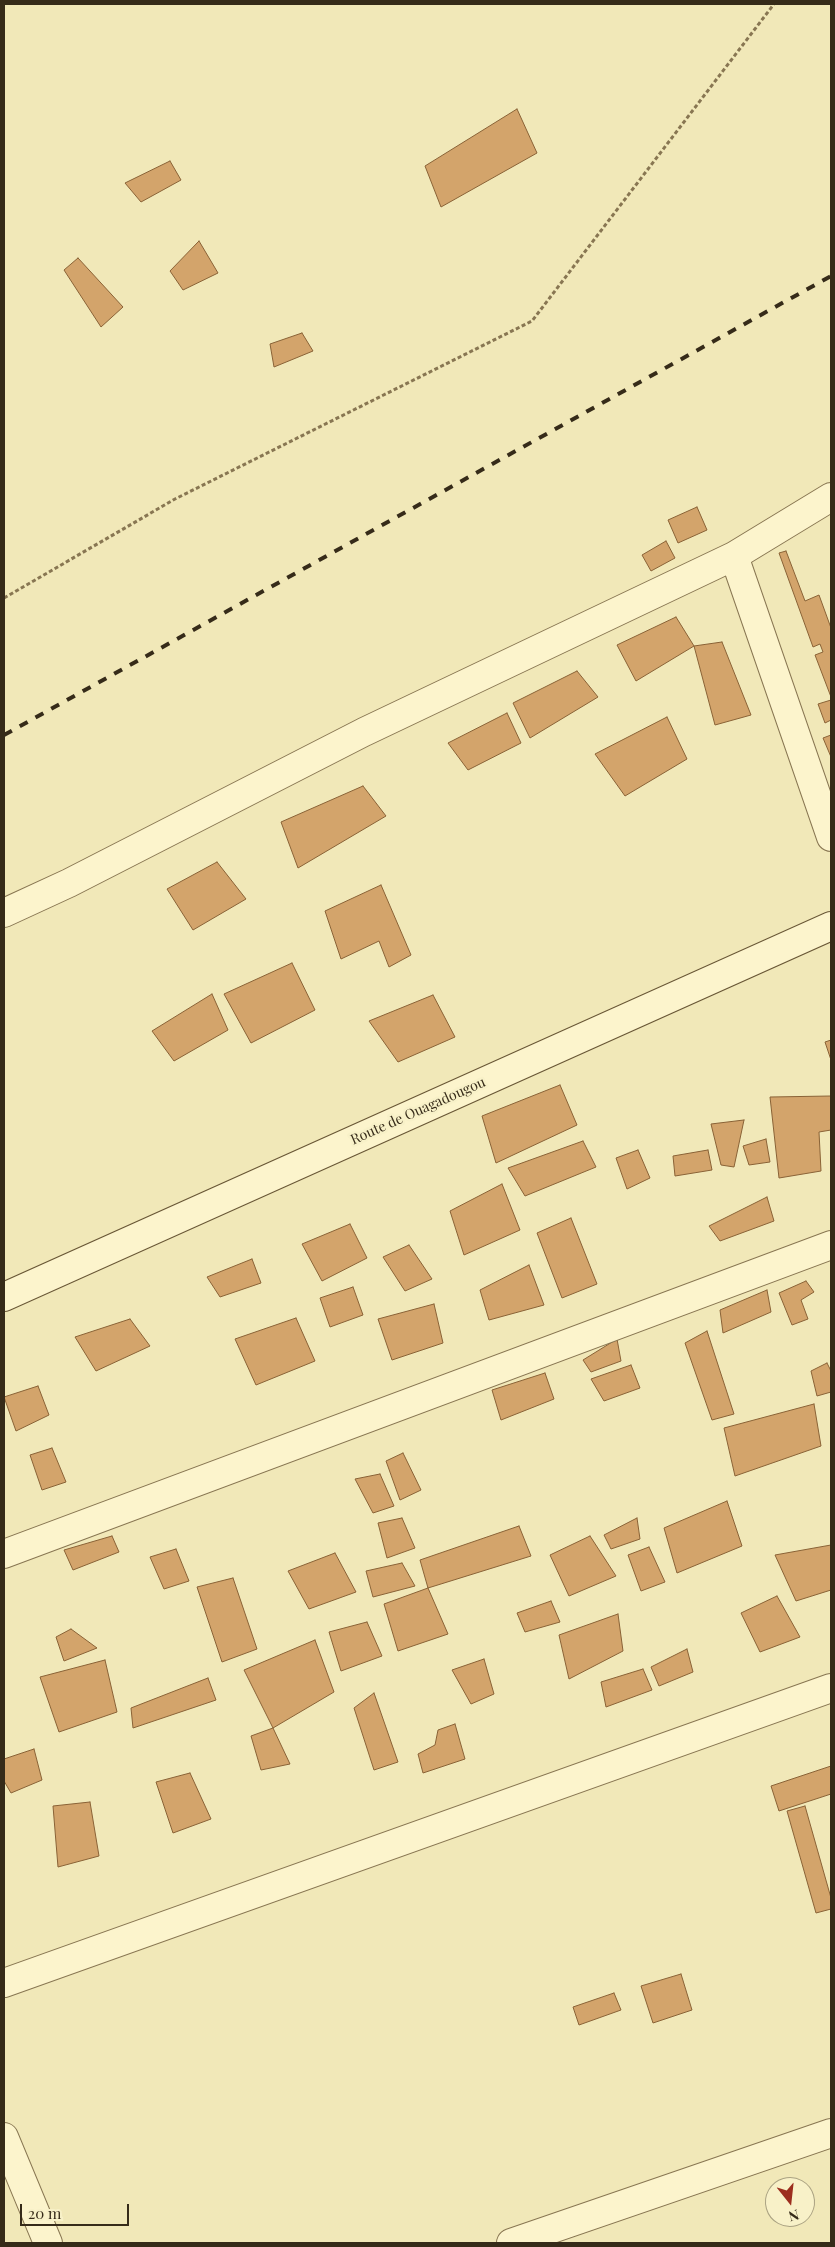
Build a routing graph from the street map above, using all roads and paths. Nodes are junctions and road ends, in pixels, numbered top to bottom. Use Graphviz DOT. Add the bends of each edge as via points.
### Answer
graph roads {
  1 [pos="774,4"];
  2 [pos="831,497"];
  3 [pos="734,556"];
  4 [pos="4,598"];
  5 [pos="831,837"];
  6 [pos="4,913"];
  7 [pos="831,926"];
  8 [pos="831,1245"];
  9 [pos="4,1297"];
  10 [pos="4,1554"];
  11 [pos="831,1688"];
  12 [pos="4,1983"];
  13 [pos="831,2133"];
  14 [pos="4,2137"];
  15 [pos="48,2243"];
  16 [pos="511,2243"];
  1 -- 4 [label="path" via="532,321 175,499"];
  2 -- 3 [label="street"];
  3 -- 5 [label="street"];
  3 -- 6 [label="street" via="364,732"];
  7 -- 9 [label="street, Route de Ouagadougou"];
  8 -- 10 [label="street"];
  11 -- 12 [label="street"];
  13 -- 16 [label="street"];
  14 -- 15 [label="street"];
}
